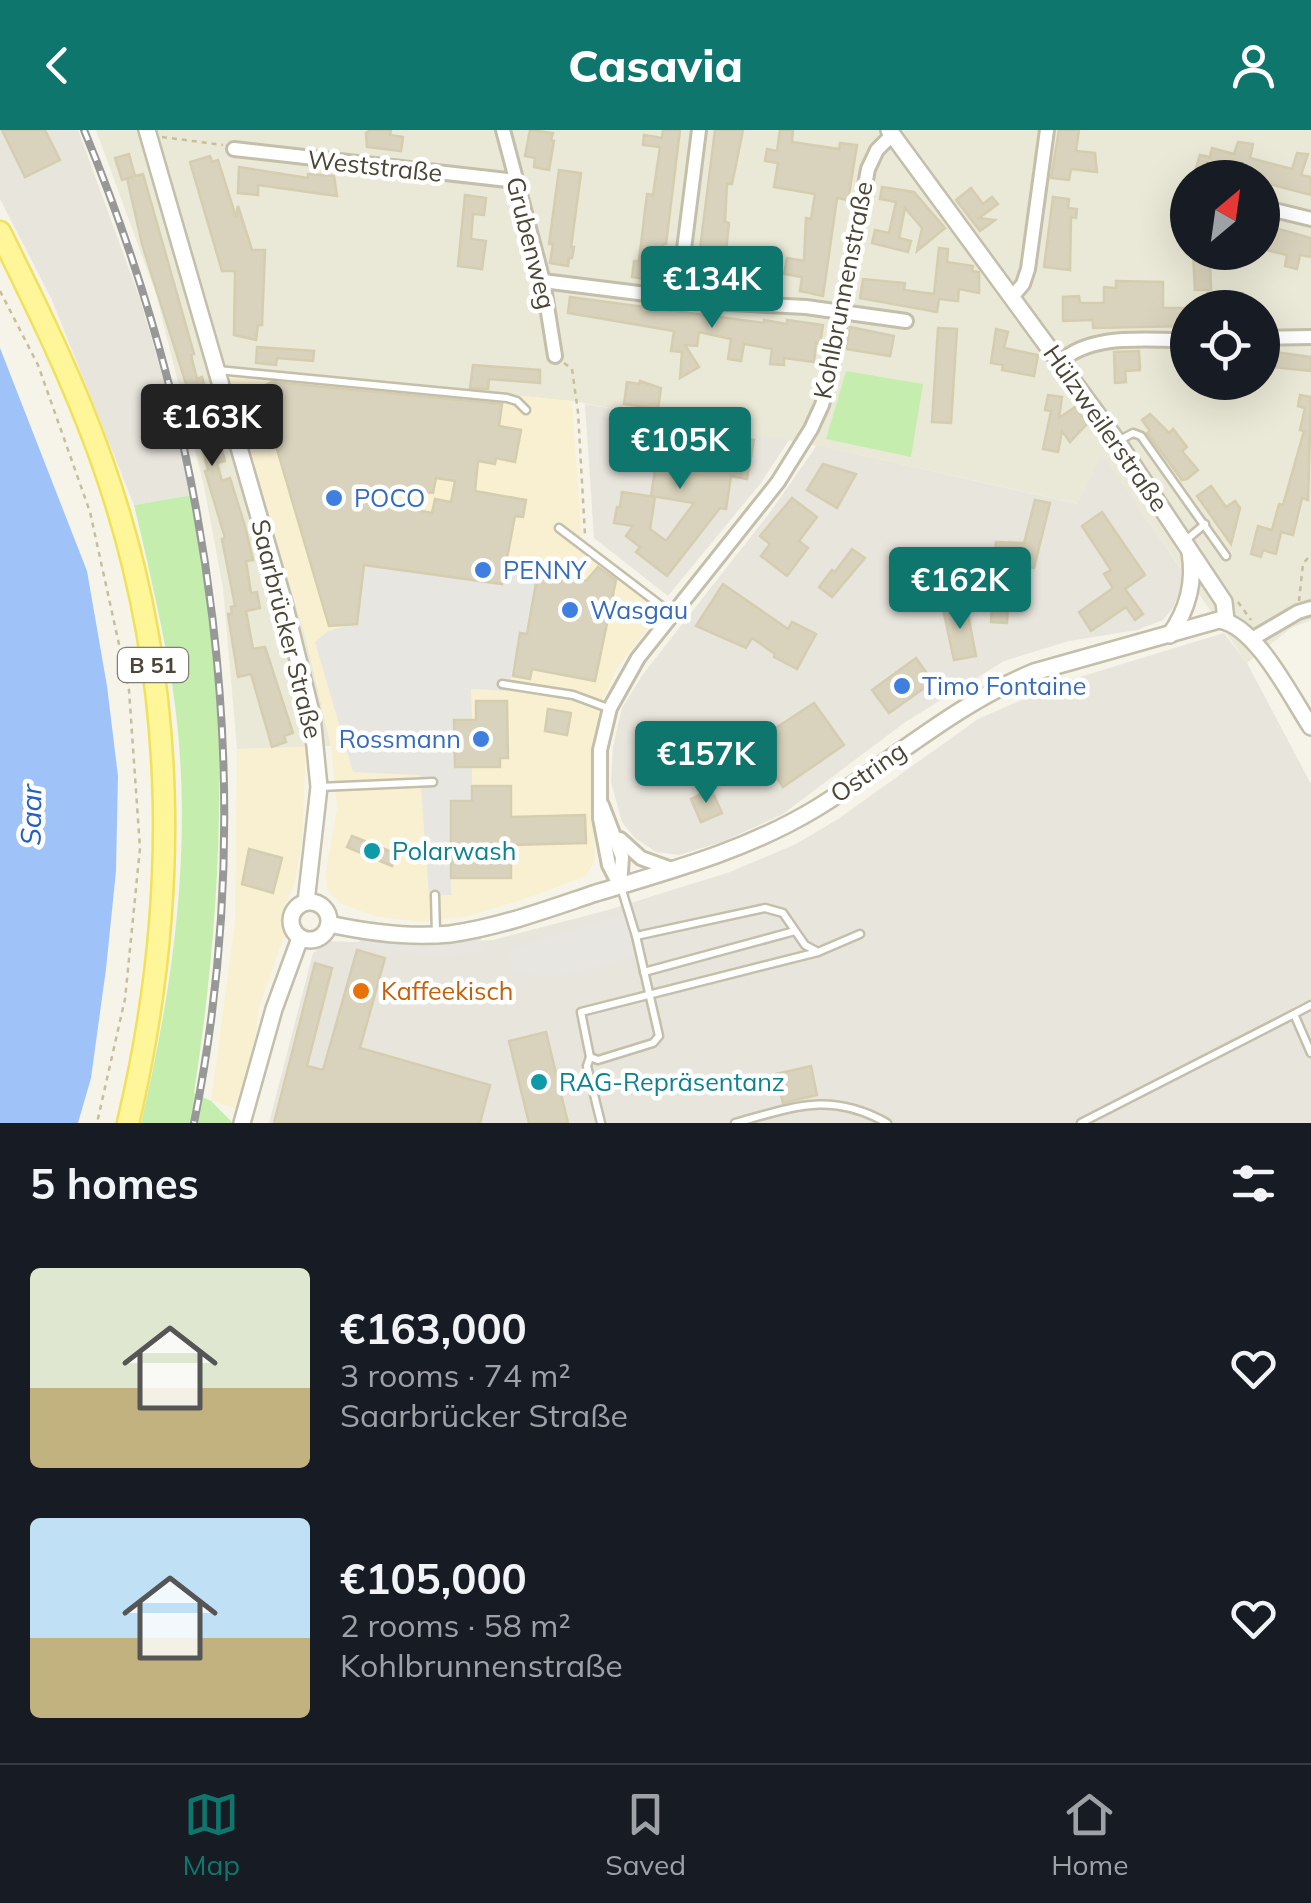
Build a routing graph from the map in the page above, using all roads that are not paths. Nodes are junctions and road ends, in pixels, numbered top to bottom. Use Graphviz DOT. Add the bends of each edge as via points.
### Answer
graph roads {
  1 [pos="503,130"];
  2 [pos="700,130"];
  3 [pos="1047,130"];
  4 [pos="147,132"];
  5 [pos="891,132"];
  6 [pos="234,149"];
  7 [pos="516,181"];
  8 [pos="1280,211"];
  9 [pos="1311,219"];
  10 [pos="0,232"];
  11 [pos="543,281"];
  12 [pos="1012,297"];
  13 [pos="678,298"];
  14 [pos="842,311"];
  15 [pos="906,321"];
  16 [pos="1311,337"];
  17 [pos="1280,338"];
  18 [pos="1170,340"];
  19 [pos="555,356"];
  20 [pos="1060,362"];
  21 [pos="217,370"];
  22 [pos="526,410"];
  23 [pos="1117,442"];
  24 [pos="1204,524"];
  25 [pos="558,528"];
  26 [pos="1187,544"];
  27 [pos="1226,556"];
  28 [pos="1304,610"];
  29 [pos="672,614"];
  30 [pos="1226,620"];
  31 [pos="1170,635"];
  32 [pos="1252,640"];
  33 [pos="502,684"];
  34 [pos="610,708"];
  35 [pos="1311,727"];
  36 [pos="433,782"];
  37 [pos="318,787"];
  38 [pos="602,806"];
  39 [pos="615,834"];
  40 [pos="674,870"];
  41 [pos="620,886"];
  42 [pos="435,895"];
  43 [pos="306,902"];
  44 [pos="329,924"];
  45 [pos="796,931"];
  46 [pos="436,934"];
  47 [pos="860,934"];
  48 [pos="636,936"];
  49 [pos="300,938"];
  50 [pos="818,952"];
  51 [pos="644,972"];
  52 [pos="648,994"];
  53 [pos="1311,1004"];
  54 [pos="1294,1014"];
  55 [pos="1311,1053"];
  56 [pos="590,1058"];
  57 [pos="128,1123"];
  58 [pos="242,1123"];
  59 [pos="601,1123"];
  60 [pos="735,1123"];
  61 [pos="888,1123"];
  62 [pos="1080,1123"];
  1 -- 7 [label="street, Grubenweg"];
  2 -- 13 [label="street"];
  3 -- 12 [label="street" via="1028,270"];
  4 -- 21 [label="street, Saarbrücker Straße"];
  5 -- 12 [label="street, Hülzweilerstraße"];
  5 -- 14 [label="street, Kohlbrunnenstraße" via="868,169"];
  6 -- 7 [label="street, Weststraße"];
  7 -- 11 [label="street, Grubenweg"];
  8 -- 9 [label="street"];
  10 -- 57 [label="main road, B 51" via="105,468 152,659 166,813 164,904 155,994"];
  11 -- 13 [label="street"];
  11 -- 19 [label="street, Grubenweg"];
  12 -- 20 [label="street, Hülzweilerstraße"];
  13 -- 14 [label="street"];
  14 -- 15 [label="street"];
  14 -- 29 [label="street, Kohlbrunnenstraße" via="828,386 799,451"];
  16 -- 17 [label="street"];
  18 -- 20 [label="street" via="1095,342"];
  20 -- 23 [label="street, Hülzweilerstraße"];
  21 -- 22 [label="lane" via="507,398"];
  21 -- 37 [label="street, Saarbrücker Straße" via="306,688"];
  23 -- 24 [label="lane" via="1140,436"];
  23 -- 26 [label="street, Hülzweilerstraße"];
  24 -- 26 [label="lane"];
  24 -- 27 [label="lane"];
  25 -- 29 [label="lane"];
  26 -- 30 [label="street, Hülzweilerstraße" via="1224,602"];
  26 -- 31 [label="street" via="1192,586"];
  28 -- 32 [label="street"];
  29 -- 34 [label="street, Kohlbrunnenstraße"];
  30 -- 31 [label="street, Ostring"];
  30 -- 32 [label="street, Hülzweilerstraße"];
  31 -- 40 [label="street, Ostring" via="1006,684 784,827"];
  32 -- 35 [label="street, Hülzweilerstraße"];
  33 -- 34 [label="lane"];
  34 -- 38 [label="street, Kohlbrunnenstraße" via="598,772"];
  36 -- 37 [label="lane"];
  37 -- 43 [label="street, Saarbrücker Straße"];
  38 -- 39 [label="street, Kohlbrunnenstraße"];
  38 -- 41 [label="street, Kohlbrunnenstraße" via="607,855"];
  39 -- 40 [label="street, Kohlbrunnenstraße" via="641,858"];
  39 -- 41 [label="street, Kohlbrunnenstraße" via="624,867"];
  40 -- 41 [label="street, Ostring"];
  41 -- 46 [label="street, Ostring" via="514,919"];
  41 -- 48 [label="lane"];
  42 -- 46 [label="lane"];
  43 -- 44 [label="street" via="323,907"];
  43 -- 49 [label="street" via="290,917"];
  44 -- 46 [label="street, Ostring"];
  44 -- 49 [label="street" via="318,938"];
  45 -- 48 [label="lane" via="783,913 765,908"];
  45 -- 50 [label="lane"];
  45 -- 51 [label="lane"];
  47 -- 50 [label="lane"];
  48 -- 51 [label="lane"];
  49 -- 58 [label="street"];
  50 -- 52 [label="lane"];
  51 -- 52 [label="lane"];
  52 -- 56 [label="lane" via="581,1012"];
  52 -- 56 [label="lane" via="659,1036 653,1044"];
  53 -- 54 [label="lane"];
  54 -- 55 [label="lane"];
  54 -- 62 [label="lane"];
  56 -- 59 [label="lane"];
  60 -- 61 [label="lane" via="834,1102"];
}
